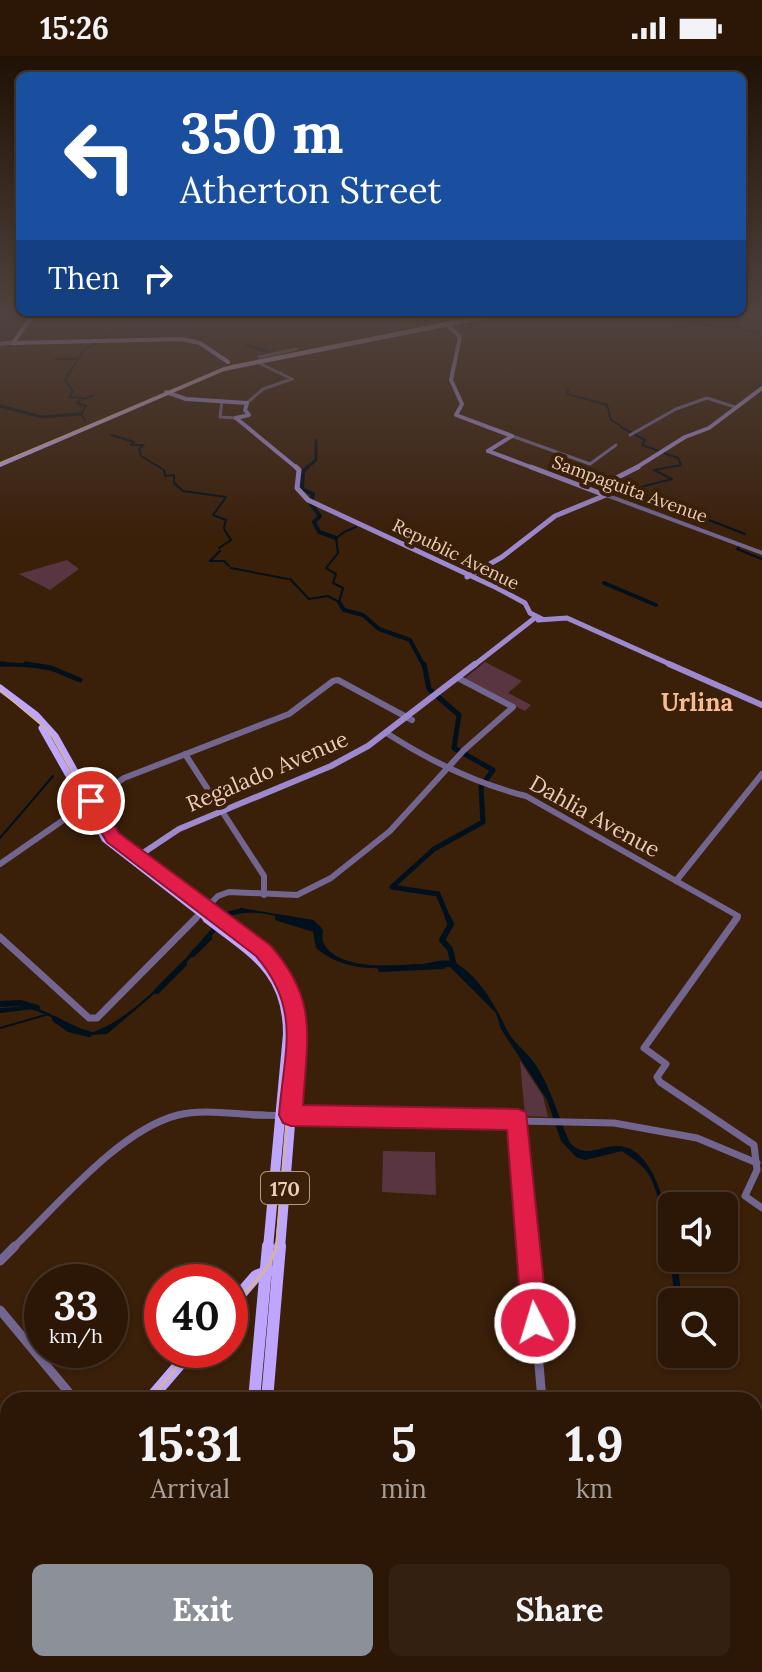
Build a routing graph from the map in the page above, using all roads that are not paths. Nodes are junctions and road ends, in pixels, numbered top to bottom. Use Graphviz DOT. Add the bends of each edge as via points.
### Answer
graph roads {
  1 [pos="167,391"];
  2 [pos="258,391"];
  3 [pos="456,391"];
  4 [pos="757,391"];
  5 [pos="166,392"];
  6 [pos="222,401"];
  7 [pos="247,403"];
  8 [pos="735,407"];
  9 [pos="236,418"];
  10 [pos="631,434"];
  11 [pos="512,436"];
  12 [pos="616,445"];
  13 [pos="0,462"];
  14 [pos="603,494"];
  15 [pos="762,553"];
  16 [pos="467,577"];
  17 [pos="534,620"];
  18 [pos="459,679"];
  19 [pos="0,691"];
  20 [pos="762,705"];
  21 [pos="411,719"];
  22 [pos="390,735"];
  23 [pos="185,754"];
  24 [pos="452,766"];
  25 [pos="762,774"];
  26 [pos="88,802"];
  27 [pos="222,812"];
  28 [pos="136,859"];
  29 [pos="0,864"];
  30 [pos="676,881"];
  31 [pos="264,895"];
  32 [pos="203,910"];
  33 [pos="0,937"];
  34 [pos="286,1115"];
  35 [pos="518,1120"];
  36 [pos="757,1163"];
  37 [pos="762,1208"];
  38 [pos="0,1261"];
  39 [pos="266,1277"];
  40 [pos="248,1293"];
  41 [pos="0,1310"];
  42 [pos="179,1368"];
  43 [pos="68,1392"];
  44 [pos="158,1392"];
  45 [pos="255,1392"];
  46 [pos="267,1392"];
  47 [pos="541,1392"];
  1 -- 13 [label="main road"];
  2 -- 7 [label="street"];
  3 -- 11 [label="main road" via="463,405 456,415"];
  4 -- 8 [label="main road"];
  5 -- 6 [label="main road"];
  5 -- 13 [label="main road"];
  6 -- 7 [label="main road"];
  6 -- 9 [label="street" via="219,414 225,420"];
  7 -- 9 [label="main road" via="249,415"];
  8 -- 10 [label="street" via="707,398"];
  8 -- 14 [label="main road" via="709,428 618,477"];
  9 -- 16 [label="main road, Republic Avenue" via="299,470 297,488 311,502"];
  11 -- 12 [label="street" via="590,464"];
  11 -- 14 [label="main road, Sampaguita Avenue" via="488,451"];
  14 -- 15 [label="street, Sampaguita Avenue"];
  14 -- 16 [label="main road" via="592,505 560,513"];
  16 -- 17 [label="main road, Republic Avenue" via="521,601"];
  17 -- 18 [label="main road, Regalado Avenue"];
  17 -- 20 [label="main road, Republic Avenue" via="567,618"];
  18 -- 21 [label="main road, Regalado Avenue"];
  18 -- 24 [label="street" via="513,707"];
  19 -- 26 [label="main road, 170" via="45,732"];
  21 -- 22 [label="main road, Regalado Avenue"];
  21 -- 23 [label="street" via="338,680 289,714"];
  22 -- 24 [label="street, Dahlia Avenue"];
  22 -- 27 [label="main road, Regalado Avenue" via="332,768"];
  23 -- 26 [label="street" via="126,777"];
  23 -- 27 [label="street"];
  24 -- 30 [label="street, Dahlia Avenue" via="524,795"];
  24 -- 31 [label="street" via="383,841 357,861 305,893"];
  25 -- 30 [label="street"];
  26 -- 28 [label="main road, 170" via="108,837"];
  26 -- 29 [label="street"];
  27 -- 28 [label="main road, Regalado Avenue"];
  27 -- 31 [label="street" via="264,876"];
  28 -- 32 [label="main road, 170"];
  30 -- 36 [label="street, Dahlia Avenue" via="738,916 644,1048 666,1064 657,1079 754,1145"];
  31 -- 32 [label="street" via="229,891"];
  32 -- 33 [label="street" via="121,997 92,1019"];
  32 -- 34 [label="main road, 170" via="273,961 293,996 297,1027"];
  34 -- 35 [label="street"];
  34 -- 38 [label="street" via="181,1114 148,1126"];
  34 -- 39 [label="main road, 170"];
  35 -- 36 [label="street" via="677,1133"];
  35 -- 47 [label="street"];
  36 -- 37 [label="street" via="745,1196"];
  39 -- 40 [label="main road"];
  39 -- 45 [label="main road, 170"];
  39 -- 46 [label="main road, 170"];
  41 -- 43 [label="street"];
  42 -- 44 [label="main road"];
}
